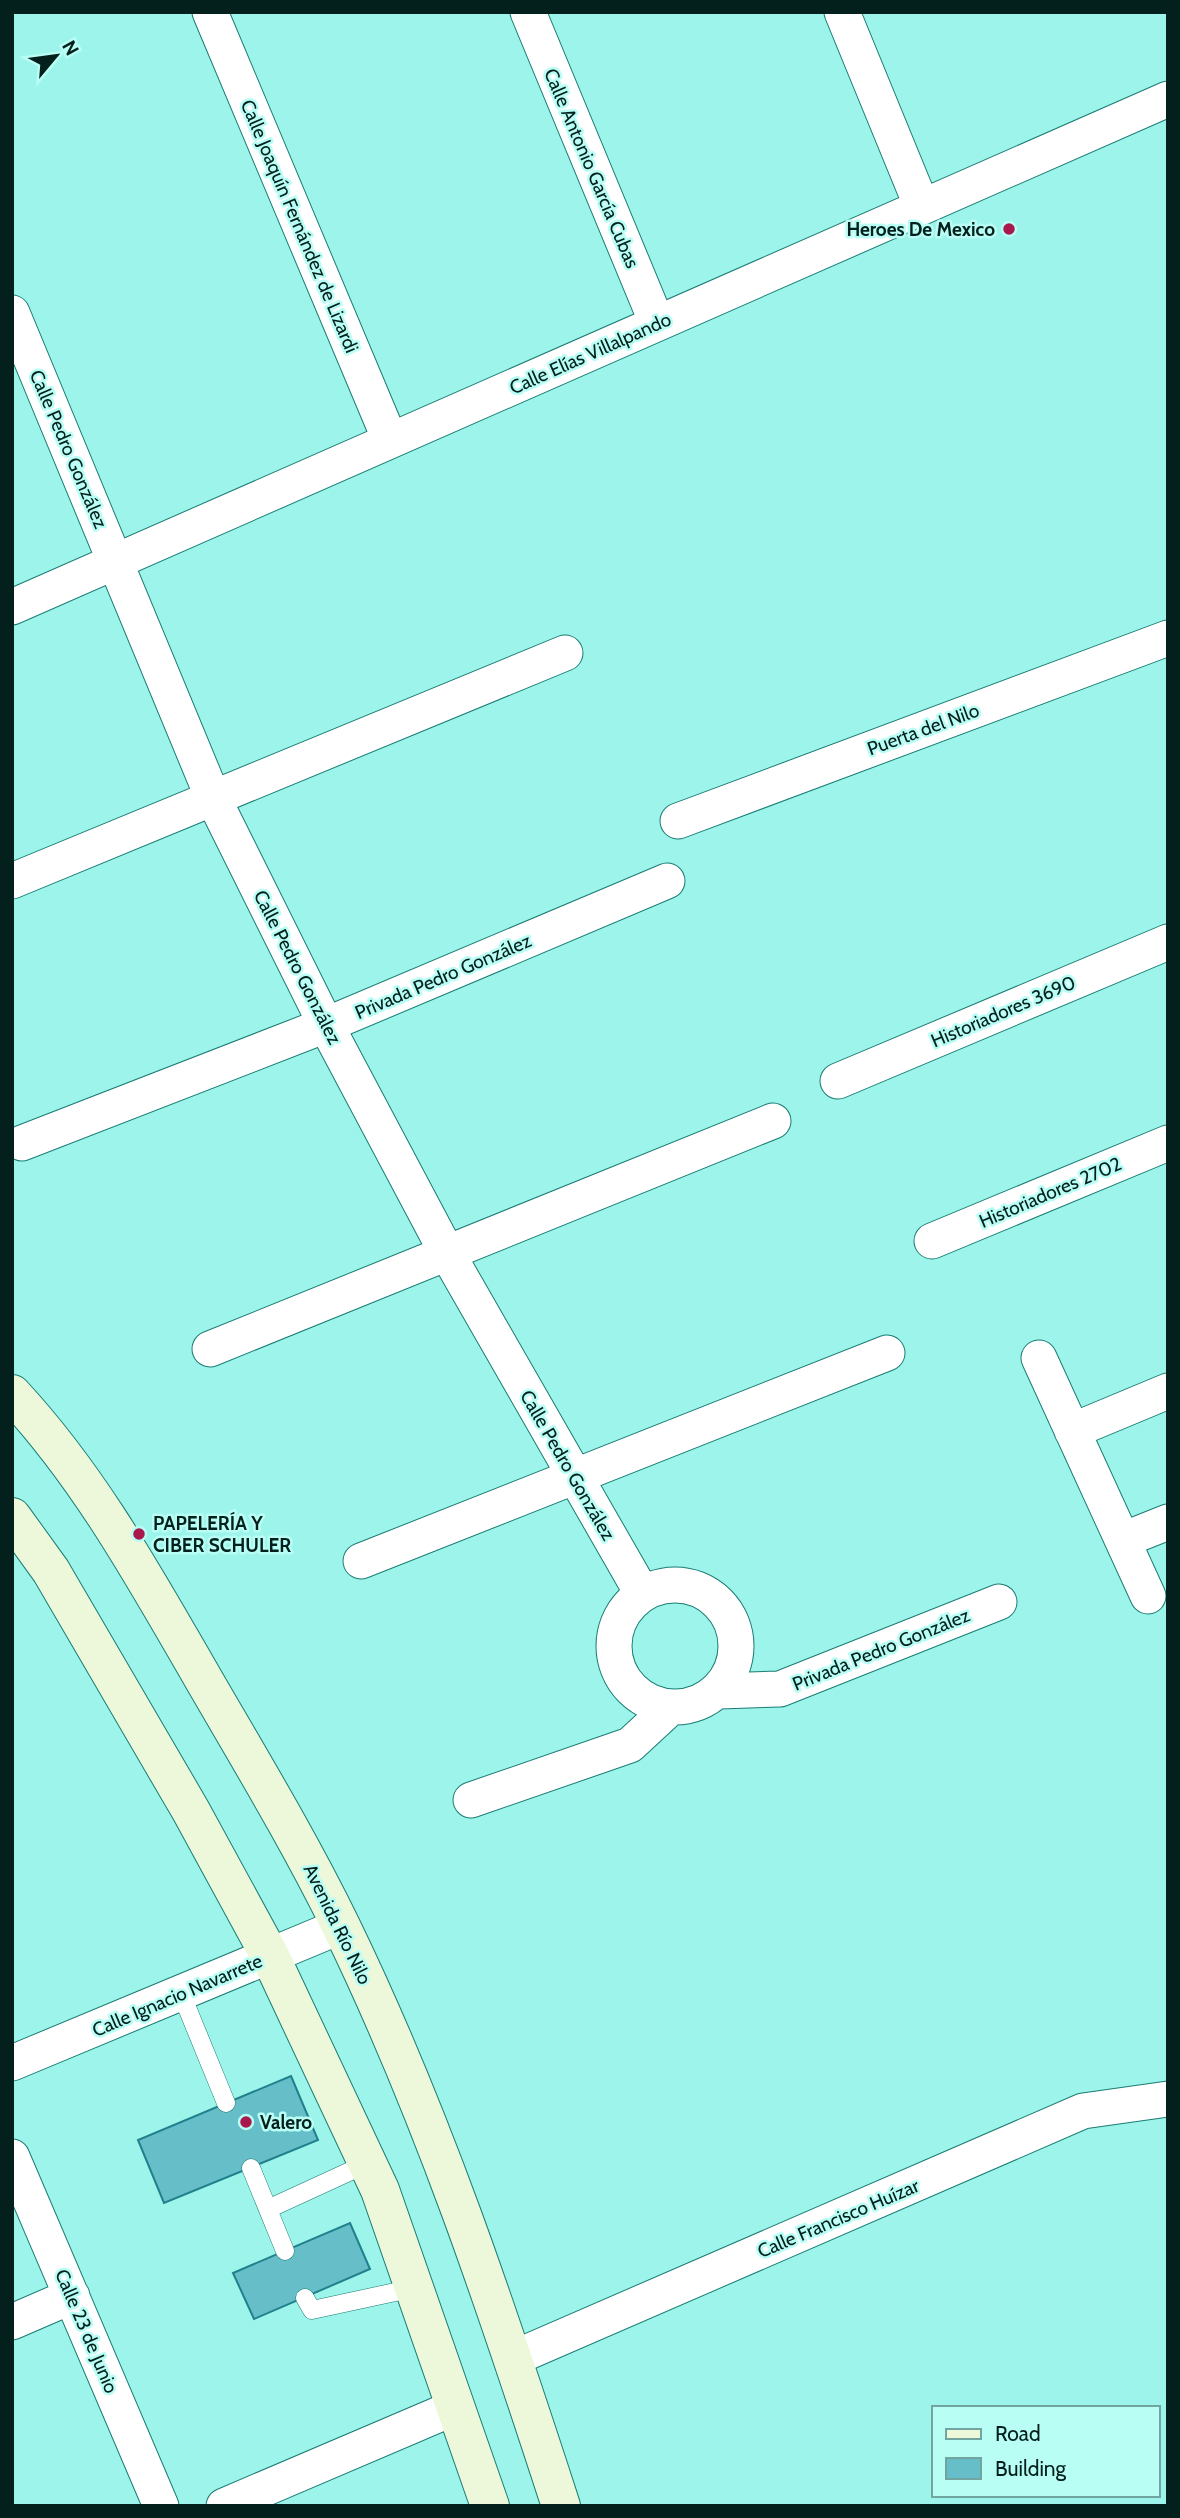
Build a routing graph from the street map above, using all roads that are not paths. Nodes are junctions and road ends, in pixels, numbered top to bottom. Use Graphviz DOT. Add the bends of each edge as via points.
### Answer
graph roads {
  1 [pos="210,12"];
  2 [pos="528,12"];
  3 [pos="842,12"];
  4 [pos="1168,99"];
  5 [pos="922,207"];
  6 [pos="12,313"];
  7 [pos="657,323"];
  8 [pos="390,440"];
  9 [pos="116,560"];
  10 [pos="12,607"];
  11 [pos="1168,638"];
  12 [pos="565,653"];
  13 [pos="214,798"];
  14 [pos="678,821"];
  15 [pos="12,881"];
  16 [pos="667,881"];
  17 [pos="1168,942"];
  18 [pos="326,1025"];
  19 [pos="838,1080"];
  20 [pos="773,1121"];
  21 [pos="22,1143"];
  22 [pos="1168,1143"];
  23 [pos="932,1241"];
  24 [pos="446,1254"];
  25 [pos="210,1349"];
  26 [pos="887,1353"];
  27 [pos="1039,1358"];
  28 [pos="1168,1391"];
  29 [pos="12,1394"];
  30 [pos="1072,1431"];
  31 [pos="575,1477"];
  32 [pos="12,1517"];
  33 [pos="1168,1521"];
  34 [pos="1122,1540"];
  35 [pos="361,1561"];
  36 [pos="642,1593"];
  37 [pos="1148,1597"];
  38 [pos="999,1602"];
  39 [pos="719,1691"];
  40 [pos="670,1708"];
  41 [pos="471,1800"];
  42 [pos="341,1926"];
  43 [pos="270,1956"];
  44 [pos="181,1993"];
  45 [pos="12,2063"];
  46 [pos="1168,2099"];
  47 [pos="226,2103"];
  48 [pos="12,2157"];
  49 [pos="368,2163"];
  50 [pos="251,2168"];
  51 [pos="268,2209"];
  52 [pos="285,2251"];
  53 [pos="414,2288"];
  54 [pos="72,2296"];
  55 [pos="305,2298"];
  56 [pos="12,2322"];
  57 [pos="514,2358"];
  58 [pos="456,2407"];
  59 [pos="161,2506"];
  60 [pos="224,2506"];
  61 [pos="490,2506"];
  62 [pos="561,2506"];
  1 -- 8 [label="street, Calle Joaquín Fernández de Lizardi"];
  2 -- 7 [label="street, Calle Antonio García Cubas"];
  3 -- 5 [label="street"];
  4 -- 5 [label="street, Calle Elías Villalpando"];
  5 -- 7 [label="street, Calle Elías Villalpando"];
  6 -- 9 [label="street, Calle Pedro González"];
  7 -- 8 [label="street, Calle Elías Villalpando"];
  8 -- 9 [label="street, Calle Elías Villalpando"];
  9 -- 10 [label="street, Calle Elías Villalpando"];
  9 -- 13 [label="street, Calle Pedro González"];
  11 -- 14 [label="street, Puerta del Nilo"];
  12 -- 13 [label="street"];
  13 -- 15 [label="street"];
  13 -- 18 [label="street, Calle Pedro González"];
  16 -- 18 [label="street, Privada Pedro González"];
  17 -- 19 [label="street, Historiadores 3690"];
  18 -- 21 [label="street, Privada Pedro González"];
  18 -- 24 [label="street, Calle Pedro González"];
  20 -- 24 [label="street"];
  22 -- 23 [label="street, Historiadores 2702"];
  24 -- 25 [label="street"];
  24 -- 31 [label="street, Calle Pedro González"];
  26 -- 31 [label="street"];
  27 -- 30 [label="street"];
  28 -- 30 [label="street"];
  29 -- 42 [label="main road, Avenida Río Nilo" via="112,1522 287,1823"];
  30 -- 34 [label="street"];
  31 -- 35 [label="street"];
  31 -- 36 [label="street, Calle Pedro González"];
  32 -- 43 [label="main road" via="86,1631"];
  33 -- 34 [label="street"];
  34 -- 37 [label="street"];
  36 -- 39 [label="street" via="671,1584 700,1590 724,1608 736,1635 735,1655"];
  36 -- 40 [label="street" via="622,1615 613,1645 620,1675 641,1698"];
  38 -- 39 [label="street, Privada Pedro González" via="780,1689"];
  39 -- 40 [label="street" via="696,1705"];
  40 -- 41 [label="street" via="630,1745"];
  42 -- 43 [label="street, Calle Ignacio Navarrete"];
  42 -- 57 [label="main road, Avenida Río Nilo" via="453,2184"];
  43 -- 44 [label="street, Calle Ignacio Navarrete"];
  43 -- 49 [label="main road"];
  44 -- 45 [label="street, Calle Ignacio Navarrete"];
  44 -- 47 [label="lane"];
  46 -- 57 [label="street, Calle Francisco Huízar" via="1083,2111"];
  48 -- 54 [label="street, Calle 23 de Junio"];
  49 -- 51 [label="lane"];
  49 -- 53 [label="main road"];
  50 -- 51 [label="lane"];
  51 -- 52 [label="lane"];
  53 -- 55 [label="lane" via="312,2310"];
  53 -- 58 [label="main road"];
  54 -- 56 [label="street"];
  54 -- 59 [label="street, Calle 23 de Junio"];
  57 -- 62 [label="main road, Avenida Río Nilo"];
  58 -- 60 [label="street"];
  58 -- 61 [label="main road"];
}
